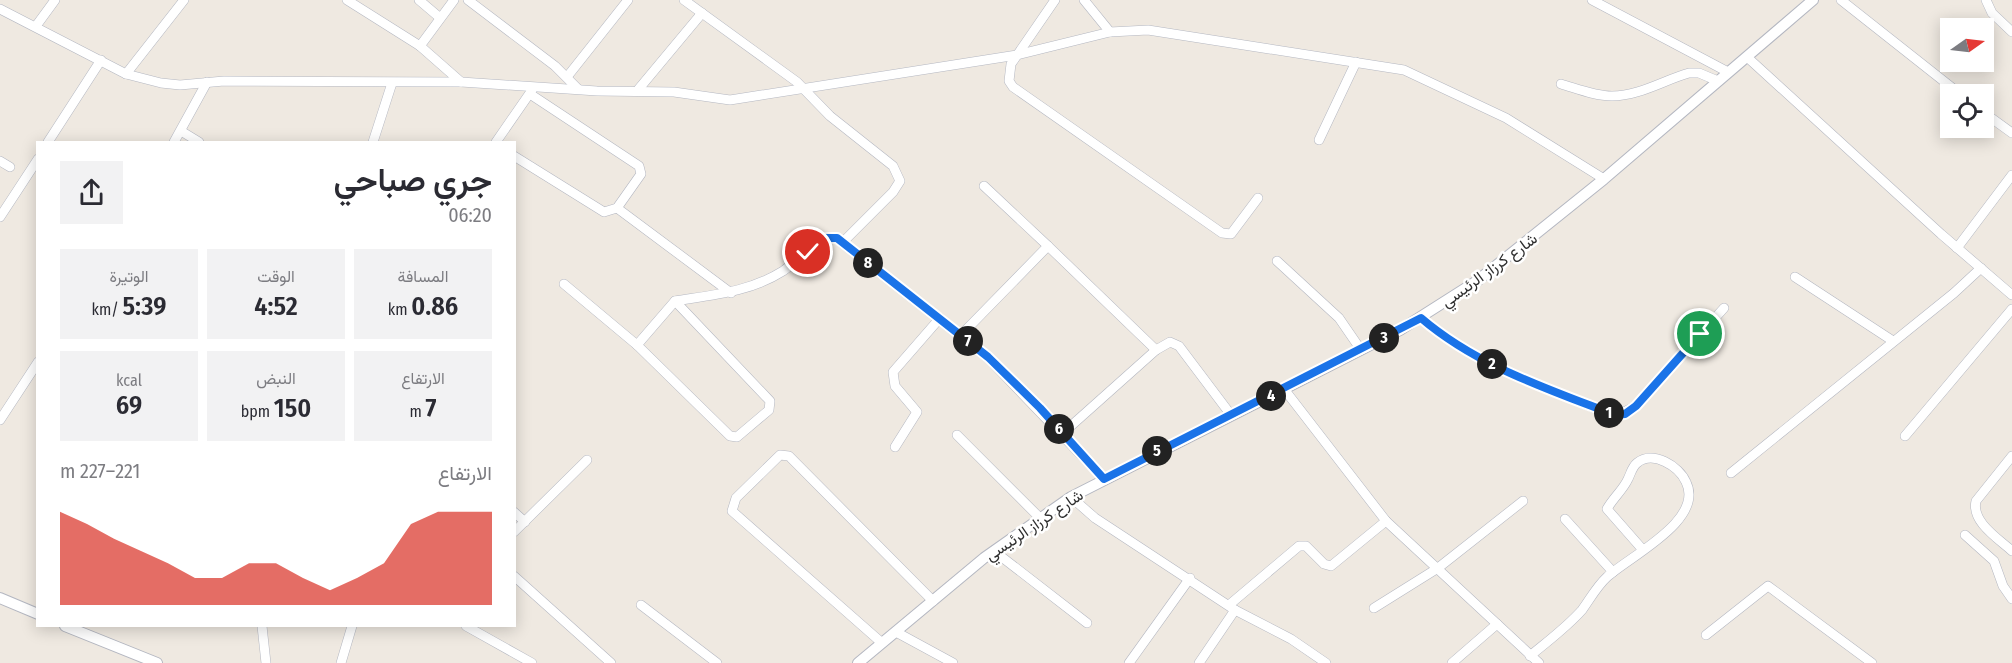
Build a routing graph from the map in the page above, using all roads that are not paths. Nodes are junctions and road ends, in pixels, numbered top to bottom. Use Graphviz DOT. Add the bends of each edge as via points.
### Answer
graph roads {
  1 [pos="55,0"];
  2 [pos="184,0"];
  3 [pos="347,0"];
  4 [pos="419,0"];
  5 [pos="454,0"];
  6 [pos="468,0"];
  7 [pos="628,0"];
  8 [pos="684,0"];
  9 [pos="1055,0"];
  10 [pos="1083,0"];
  11 [pos="1592,0"];
  12 [pos="1813,0"];
  13 [pos="1841,0"];
  14 [pos="1986,0"];
  15 [pos="0,9"];
  16 [pos="702,13"];
  17 [pos="440,17"];
  18 [pos="36,26"];
  19 [pos="1110,32"];
  20 [pos="2012,32"];
  21 [pos="420,46"];
  22 [pos="1017,55"];
  23 [pos="1747,57"];
  24 [pos="101,60"];
  25 [pos="1356,62"];
  26 [pos="1728,72"];
  27 [pos="126,74"];
  28 [pos="567,77"];
  29 [pos="1718,81"];
  30 [pos="207,82"];
  31 [pos="461,82"];
  32 [pos="392,83"];
  33 [pos="1562,84"];
  34 [pos="1947,84"];
  35 [pos="578,89"];
  36 [pos="806,89"];
  37 [pos="533,90"];
  38 [pos="638,91"];
  39 [pos="1994,120"];
  40 [pos="181,131"];
  41 [pos="2012,134"];
  42 [pos="1319,140"];
  43 [pos="49,141"];
  44 [pos="175,141"];
  45 [pos="197,141"];
  46 [pos="373,141"];
  47 [pos="497,141"];
  48 [pos="516,157"];
  49 [pos="0,161"];
  50 [pos="36,162"];
  51 [pos="10,167"];
  52 [pos="2012,175"];
  53 [pos="1604,179"];
  54 [pos="984,186"];
  55 [pos="1258,198"];
  56 [pos="617,208"];
  57 [pos="0,218"];
  58 [pos="842,243"];
  59 [pos="1048,246"];
  60 [pos="1957,248"];
  61 [pos="1277,261"];
  62 [pos="1981,268"];
  63 [pos="1795,277"];
  64 [pos="564,284"];
  65 [pos="731,293"];
  66 [pos="2012,295"];
  67 [pos="675,301"];
  68 [pos="1724,308"];
  69 [pos="2012,309"];
  70 [pos="940,318"];
  71 [pos="1421,318"];
  72 [pos="961,335"];
  73 [pos="1893,341"];
  74 [pos="637,345"];
  75 [pos="1156,350"];
  76 [pos="1361,350"];
  77 [pos="36,365"];
  78 [pos="1284,389"];
  79 [pos="1231,416"];
  80 [pos="0,420"];
  81 [pos="1062,433"];
  82 [pos="957,435"];
  83 [pos="1905,436"];
  84 [pos="895,447"];
  85 [pos="2012,456"];
  86 [pos="587,460"];
  87 [pos="1731,473"];
  88 [pos="1104,479"];
  89 [pos="1071,497"];
  90 [pos="1523,501"];
  91 [pos="516,514"];
  92 [pos="1040,518"];
  93 [pos="1565,519"];
  94 [pos="525,522"];
  95 [pos="1386,522"];
  96 [pos="516,530"];
  97 [pos="1965,535"];
  98 [pos="1643,550"];
  99 [pos="993,551"];
  100 [pos="2012,551"];
  101 [pos="1437,568"];
  102 [pos="1613,572"];
  103 [pos="516,578"];
  104 [pos="1190,578"];
  105 [pos="0,598"];
  106 [pos="2012,599"];
  107 [pos="933,601"];
  108 [pos="641,605"];
  109 [pos="1232,608"];
  110 [pos="1374,608"];
  111 [pos="36,613"];
  112 [pos="1087,623"];
  113 [pos="1497,624"];
  114 [pos="67,627"];
  115 [pos="262,627"];
  116 [pos="352,627"];
  117 [pos="468,627"];
  118 [pos="896,632"];
  119 [pos="1706,635"];
  120 [pos="882,643"];
  121 [pos="1530,656"];
  122 [pos="157,663"];
  123 [pos="266,663"];
  124 [pos="341,663"];
  125 [pos="532,663"];
  126 [pos="611,663"];
  127 [pos="717,663"];
  128 [pos="858,663"];
  129 [pos="953,663"];
  130 [pos="1129,663"];
  131 [pos="1199,663"];
  132 [pos="1326,663"];
  133 [pos="1452,663"];
  134 [pos="1539,663"];
  135 [pos="1872,663"];
  1 -- 18 [label="street"];
  2 -- 27 [label="street"];
  3 -- 21 [label="street"];
  4 -- 17 [label="street"];
  5 -- 17 [label="street"];
  6 -- 28 [label="street"];
  7 -- 28 [label="street"];
  8 -- 16 [label="street"];
  9 -- 22 [label="street"];
  10 -- 19 [label="street"];
  11 -- 26 [label="street"];
  12 -- 23 [label="street, شارع كرزاز الرئيسي"];
  13 -- 34 [label="street"];
  14 -- 20 [label="street" via="1992,13"];
  15 -- 18 [label="street"];
  16 -- 36 [label="street"];
  16 -- 38 [label="street"];
  17 -- 21 [label="street"];
  18 -- 24 [label="street"];
  19 -- 22 [label="street"];
  19 -- 25 [label="street" via="1148,30"];
  21 -- 31 [label="street"];
  22 -- 36 [label="street"];
  22 -- 55 [label="street" via="1009,71 1013,87 1217,230 1231,234"];
  23 -- 26 [label="street, شارع كرزاز الرئيسي"];
  23 -- 60 [label="street"];
  24 -- 27 [label="street"];
  24 -- 43 [label="street"];
  25 -- 42 [label="street"];
  25 -- 53 [label="street" via="1404,70 1450,89 1532,133"];
  26 -- 29 [label="street, شارع كرزاز الرئيسي"];
  27 -- 30 [label="street" via="180,85"];
  28 -- 35 [label="street"];
  29 -- 33 [label="street" via="1689,73 1613,96"];
  29 -- 53 [label="street, شارع كرزاز الرئيسي"];
  30 -- 32 [label="street"];
  30 -- 40 [label="street"];
  31 -- 32 [label="street"];
  31 -- 37 [label="street"];
  32 -- 46 [label="street"];
  35 -- 37 [label="street"];
  35 -- 38 [label="street"];
  36 -- 38 [label="street" via="730,100"];
  36 -- 58 [label="street" via="830,116 893,166 899,177 899,185"];
  37 -- 47 [label="street"];
  37 -- 56 [label="street" via="640,167 641,174"];
  39 -- 41 [label="street"];
  40 -- 44 [label="street"];
  40 -- 45 [label="street"];
  48 -- 56 [label="street" via="604,212"];
  49 -- 51 [label="street"];
  50 -- 57 [label="street"];
  52 -- 60 [label="street"];
  53 -- 71 [label="street, شارع كرزاز الرئيسي" via="1507,259"];
  54 -- 59 [label="street"];
  56 -- 65 [label="street"];
  58 -- 65 [label="street" via="837,238 826,238 779,273"];
  58 -- 70 [label="street"];
  59 -- 72 [label="street"];
  59 -- 75 [label="street"];
  60 -- 62 [label="street"];
  61 -- 76 [label="street" via="1339,318"];
  62 -- 66 [label="street"];
  62 -- 73 [label="street"];
  63 -- 73 [label="street"];
  64 -- 74 [label="street"];
  65 -- 67 [label="street"];
  67 -- 74 [label="street"];
  67 -- 74 [label="street" via="770,401 769,410 733,437"];
  68 -- 71 [label="street" via="1636,406 1618,415 1480,359"];
  69 -- 83 [label="street"];
  70 -- 72 [label="street"];
  70 -- 84 [label="street" via="893,372 895,386 917,412"];
  71 -- 76 [label="street, شارع كرزاز الرئيسي"];
  72 -- 81 [label="street" via="988,357"];
  73 -- 87 [label="street"];
  75 -- 79 [label="street" via="1170,342 1179,346"];
  75 -- 81 [label="street"];
  76 -- 78 [label="street, شارع كرزاز الرئيسي"];
  77 -- 80 [label="street"];
  78 -- 79 [label="street, شارع كرزاز الرئيسي"];
  78 -- 95 [label="street"];
  79 -- 88 [label="street, شارع كرزاز الرئيسي"];
  81 -- 88 [label="street"];
  82 -- 92 [label="street"];
  85 -- 100 [label="street" via="1974,507 1978,519"];
  86 -- 94 [label="street"];
  88 -- 89 [label="street, شارع كرزاز الرئيسي"];
  89 -- 92 [label="street, شارع كرزاز الرئيسي"];
  89 -- 104 [label="street" via="1095,518"];
  90 -- 101 [label="street"];
  91 -- 94 [label="street"];
  92 -- 99 [label="street, شارع كرزاز الرئيسي"];
  93 -- 102 [label="street"];
  94 -- 96 [label="street"];
  95 -- 101 [label="street"];
  95 -- 109 [label="street" via="1331,566 1306,546 1299,546"];
  97 -- 106 [label="street" via="1994,561"];
  98 -- 98 [label="street" via="1608,509 1634,465 1653,458 1665,461 1684,478 1690,499 1681,518"];
  98 -- 102 [label="street"];
  99 -- 107 [label="street, شارع كرزاز الرئيسي"];
  99 -- 112 [label="street"];
  101 -- 110 [label="street"];
  101 -- 113 [label="street"];
  102 -- 121 [label="street" via="1571,621"];
  103 -- 126 [label="street"];
  104 -- 109 [label="street"];
  104 -- 130 [label="street"];
  105 -- 111 [label="street"];
  107 -- 118 [label="street, شارع كرزاز الرئيسي"];
  107 -- 120 [label="street" via="789,456 780,455 736,498 732,511"];
  108 -- 127 [label="street"];
  109 -- 131 [label="street"];
  109 -- 132 [label="street" via="1291,639"];
  113 -- 121 [label="street"];
  113 -- 133 [label="street"];
  114 -- 122 [label="street"];
  115 -- 123 [label="street"];
  116 -- 124 [label="street"];
  117 -- 125 [label="street"];
  118 -- 120 [label="street, شارع كرزاز الرئيسي"];
  118 -- 129 [label="street"];
  119 -- 135 [label="street" via="1768,586"];
  120 -- 128 [label="street, شارع كرزاز الرئيسي"];
  121 -- 134 [label="street"];
}
